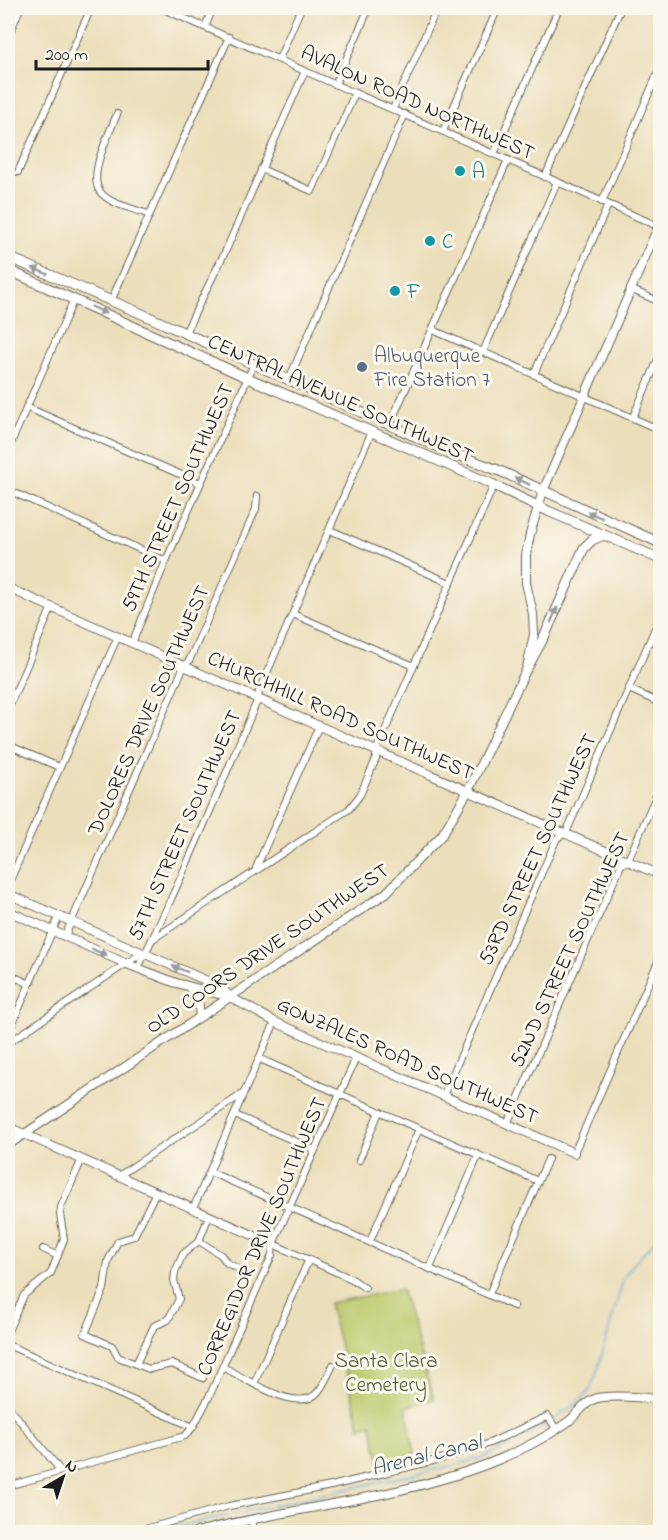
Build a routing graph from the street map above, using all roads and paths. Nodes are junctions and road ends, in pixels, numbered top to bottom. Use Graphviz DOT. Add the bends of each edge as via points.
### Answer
graph roads {
  1 [pos="20,8"];
  2 [pos="91,8"];
  3 [pos="161,8"];
  4 [pos="213,8"];
  5 [pos="301,8"];
  6 [pos="369,8"];
  7 [pos="437,8"];
  8 [pos="498,8"];
  9 [pos="559,8"];
  10 [pos="621,8"];
  11 [pos="205,27"];
  12 [pos="8,37"];
  13 [pos="228,38"];
  14 [pos="279,59"];
  15 [pos="660,68"];
  16 [pos="305,71"];
  17 [pos="335,84"];
  18 [pos="355,93"];
  19 [pos="393,109"];
  20 [pos="117,114"];
  21 [pos="405,114"];
  22 [pos="443,131"];
  23 [pos="494,154"];
  24 [pos="508,160"];
  25 [pos="261,169"];
  26 [pos="18,172"];
  27 [pos="545,177"];
  28 [pos="557,182"];
  29 [pos="605,203"];
  30 [pos="150,215"];
  31 [pos="660,226"];
  32 [pos="8,257"];
  33 [pos="8,270"];
  34 [pos="630,289"];
  35 [pos="74,299"];
  36 [pos="111,301"];
  37 [pos="660,302"];
  38 [pos="433,330"];
  39 [pos="185,333"];
  40 [pos="483,352"];
  41 [pos="660,355"];
  42 [pos="254,364"];
  43 [pos="534,374"];
  44 [pos="248,378"];
  45 [pos="289,379"];
  46 [pos="584,396"];
  47 [pos="26,407"];
  48 [pos="633,417"];
  49 [pos="390,424"];
  50 [pos="660,430"];
  51 [pos="372,431"];
  52 [pos="8,450"];
  53 [pos="200,483"];
  54 [pos="494,485"];
  55 [pos="8,490"];
  56 [pos="543,491"];
  57 [pos="257,496"];
  58 [pos="538,506"];
  59 [pos="330,530"];
  60 [pos="604,535"];
  61 [pos="660,543"];
  62 [pos="660,559"];
  63 [pos="166,561"];
  64 [pos="450,583"];
  65 [pos="8,588"];
  66 [pos="52,607"];
  67 [pos="293,614"];
  68 [pos="660,617"];
  69 [pos="118,636"];
  70 [pos="132,643"];
  71 [pos="184,666"];
  72 [pos="414,666"];
  73 [pos="527,668"];
  74 [pos="629,689"];
  75 [pos="258,699"];
  76 [pos="660,703"];
  77 [pos="8,709"];
  78 [pos="318,726"];
  79 [pos="8,745"];
  80 [pos="376,751"];
  81 [pos="59,767"];
  82 [pos="660,787"];
  83 [pos="468,791"];
  84 [pos="566,832"];
  85 [pos="628,860"];
  86 [pos="255,870"];
  87 [pos="660,875"];
  88 [pos="8,885"];
  89 [pos="8,894"];
  90 [pos="8,910"];
  91 [pos="59,916"];
  92 [pos="71,921"];
  93 [pos="53,931"];
  94 [pos="65,936"];
  95 [pos="153,939"];
  96 [pos="143,954"];
  97 [pos="660,957"];
  98 [pos="127,964"];
  99 [pos="138,968"];
  100 [pos="8,974"];
  101 [pos="30,984"];
  102 [pos="189,987"];
  103 [pos="230,998"];
  104 [pos="200,1017"];
  105 [pos="275,1022"];
  106 [pos="8,1034"];
  107 [pos="8,1043"];
  108 [pos="356,1058"];
  109 [pos="261,1059"];
  110 [pos="245,1092"];
  111 [pos="340,1094"];
  112 [pos="443,1096"];
  113 [pos="379,1112"];
  114 [pos="235,1115"];
  115 [pos="507,1124"];
  116 [pos="8,1127"];
  117 [pos="419,1129"];
  118 [pos="25,1134"];
  119 [pos="8,1145"];
  120 [pos="315,1150"];
  121 [pos="574,1153"];
  122 [pos="478,1156"];
  123 [pos="82,1159"];
  124 [pos="548,1159"];
  125 [pos="359,1160"];
  126 [pos="210,1172"];
  127 [pos="120,1175"];
  128 [pos="538,1181"];
  129 [pos="156,1192"];
  130 [pos="290,1207"];
  131 [pos="193,1209"];
  132 [pos="209,1216"];
  133 [pos="199,1241"];
  134 [pos="370,1241"];
  135 [pos="273,1244"];
  136 [pos="43,1249"];
  137 [pos="58,1256"];
  138 [pos="309,1259"];
  139 [pos="430,1268"];
  140 [pos="245,1272"];
  141 [pos="365,1288"];
  142 [pos="489,1294"];
  143 [pos="514,1306"];
  144 [pos="8,1331"];
  145 [pos="8,1345"];
  146 [pos="136,1364"];
  147 [pos="333,1365"];
  148 [pos="223,1367"];
  149 [pos="203,1378"];
  150 [pos="254,1384"];
  151 [pos="660,1400"];
  152 [pos="8,1406"];
  153 [pos="193,1427"];
  154 [pos="555,1428"];
  155 [pos="60,1470"];
  156 [pos="10,1482"];
  157 [pos="251,1521"];
  158 [pos="134,1533"];
  159 [pos="197,1533"];
  160 [pos="256,1533"];
  1 -- 12 [label="street"];
  2 -- 26 [label="street"];
  3 -- 11 [label="street, AVALON ROAD NORTHWEST"];
  4 -- 11 [label="street"];
  5 -- 14 [label="street"];
  6 -- 17 [label="street"];
  7 -- 19 [label="street"];
  8 -- 22 [label="street"];
  9 -- 23 [label="street"];
  10 -- 27 [label="street"];
  11 -- 13 [label="street, AVALON ROAD NORTHWEST"];
  13 -- 14 [label="street, AVALON ROAD NORTHWEST"];
  13 -- 30 [label="street"];
  14 -- 16 [label="street, AVALON ROAD NORTHWEST"];
  15 -- 29 [label="street"];
  16 -- 17 [label="street, AVALON ROAD NORTHWEST"];
  16 -- 25 [label="street"];
  17 -- 18 [label="street, AVALON ROAD NORTHWEST"];
  18 -- 19 [label="street, AVALON ROAD NORTHWEST"];
  18 -- 25 [label="street" via="312,191"];
  19 -- 21 [label="street, AVALON ROAD NORTHWEST"];
  20 -- 30 [label="street" via="96,169 96,186 112,200"];
  21 -- 22 [label="street, AVALON ROAD NORTHWEST"];
  21 -- 45 [label="street"];
  22 -- 23 [label="street, AVALON ROAD NORTHWEST"];
  23 -- 24 [label="street, AVALON ROAD NORTHWEST"];
  24 -- 27 [label="street, AVALON ROAD NORTHWEST"];
  24 -- 38 [label="street"];
  25 -- 39 [label="street"];
  27 -- 28 [label="street, AVALON ROAD NORTHWEST"];
  28 -- 29 [label="street, AVALON ROAD NORTHWEST"];
  28 -- 40 [label="street"];
  29 -- 31 [label="street, AVALON ROAD NORTHWEST"];
  29 -- 43 [label="street"];
  30 -- 36 [label="street"];
  31 -- 34 [label="street"];
  36 -- 32 [label="main road, one-way"];
  33 -- 35 [label="main road, CENTRAL AVENUE SOUTHWEST"];
  34 -- 37 [label="street"];
  34 -- 46 [label="street"];
  35 -- 44 [label="main road, CENTRAL AVENUE SOUTHWEST, one-way"];
  35 -- 47 [label="street"];
  36 -- 39 [label="main road"];
  38 -- 40 [label="street"];
  38 -- 49 [label="street"];
  39 -- 42 [label="main road"];
  40 -- 43 [label="street"];
  41 -- 48 [label="street"];
  42 -- 44 [label="street, 59TH STREET SOUTHWEST"];
  42 -- 45 [label="main road"];
  43 -- 46 [label="street"];
  44 -- 51 [label="main road, CENTRAL AVENUE SOUTHWEST"];
  44 -- 53 [label="street, 59TH STREET SOUTHWEST"];
  45 -- 49 [label="main road"];
  46 -- 48 [label="street"];
  46 -- 56 [label="street"];
  47 -- 52 [label="street"];
  47 -- 53 [label="street"];
  48 -- 50 [label="street"];
  56 -- 49 [label="main road, one-way"];
  51 -- 54 [label="main road, CENTRAL AVENUE SOUTHWEST"];
  51 -- 59 [label="street, 57TH STREET SOUTHWEST"];
  53 -- 63 [label="street, 59TH STREET SOUTHWEST"];
  54 -- 58 [label="main road, CENTRAL AVENUE SOUTHWEST"];
  54 -- 64 [label="street"];
  55 -- 63 [label="street"];
  56 -- 58 [label="main road, OLD COORS DRIVE SOUTHWEST"];
  61 -- 56 [label="main road, one-way"];
  57 -- 71 [label="street, DOLORES DRIVE SOUTHWEST" via="256,509"];
  58 -- 60 [label="main road, CENTRAL AVENUE SOUTHWEST"];
  58 -- 73 [label="main road, OLD COORS DRIVE SOUTHWEST" via="526,555 534,634"];
  59 -- 64 [label="street"];
  59 -- 67 [label="street, 57TH STREET SOUTHWEST"];
  60 -- 62 [label="main road, CENTRAL AVENUE SOUTHWEST"];
  73 -- 60 [label="main road, one-way" via="584,548"];
  63 -- 70 [label="street, 59TH STREET SOUTHWEST"];
  64 -- 72 [label="street"];
  65 -- 66 [label="street, CHURCHHILL ROAD SOUTHWEST"];
  66 -- 69 [label="street, CHURCHHILL ROAD SOUTHWEST"];
  66 -- 77 [label="street"];
  67 -- 72 [label="street"];
  67 -- 75 [label="street, 57TH STREET SOUTHWEST" via="258,691"];
  68 -- 74 [label="street, 53RD STREET SOUTHWEST"];
  69 -- 70 [label="street, CHURCHHILL ROAD SOUTHWEST"];
  69 -- 81 [label="street, 59TH STREET SOUTHWEST"];
  70 -- 71 [label="street, CHURCHHILL ROAD SOUTHWEST"];
  71 -- 75 [label="street, CHURCHHILL ROAD SOUTHWEST"];
  71 -- 92 [label="street, DOLORES DRIVE SOUTHWEST"];
  72 -- 80 [label="street"];
  73 -- 83 [label="main road, OLD COORS DRIVE SOUTHWEST"];
  74 -- 76 [label="street"];
  74 -- 84 [label="street, 53RD STREET SOUTHWEST"];
  75 -- 78 [label="street, CHURCHHILL ROAD SOUTHWEST"];
  75 -- 95 [label="street, 57TH STREET SOUTHWEST"];
  78 -- 80 [label="street, CHURCHHILL ROAD SOUTHWEST"];
  78 -- 86 [label="street"];
  79 -- 81 [label="street"];
  80 -- 83 [label="street, CHURCHHILL ROAD SOUTHWEST"];
  80 -- 86 [label="street" via="355,804"];
  81 -- 88 [label="street, 59TH STREET SOUTHWEST"];
  82 -- 85 [label="street, 52ND STREET SOUTHWEST"];
  83 -- 84 [label="street, CHURCHHILL ROAD SOUTHWEST"];
  83 -- 103 [label="main road, OLD COORS DRIVE SOUTHWEST" via="442,835 386,893"];
  84 -- 85 [label="street, CHURCHHILL ROAD SOUTHWEST"];
  84 -- 112 [label="street, 53RD STREET SOUTHWEST" via="557,838"];
  85 -- 87 [label="street, CHURCHHILL ROAD SOUTHWEST"];
  85 -- 115 [label="street, 52ND STREET SOUTHWEST" via="621,864"];
  86 -- 95 [label="street"];
  89 -- 91 [label="street, GONZALES ROAD SOUTHWEST"];
  90 -- 93 [label="street, GONZALES ROAD SOUTHWEST"];
  91 -- 92 [label="street, GONZALES ROAD SOUTHWEST"];
  91 -- 93 [label="street"];
  92 -- 94 [label="street, DOLORES DRIVE SOUTHWEST"];
  92 -- 96 [label="street, GONZALES ROAD SOUTHWEST"];
  93 -- 94 [label="street, GONZALES ROAD SOUTHWEST"];
  93 -- 101 [label="street"];
  94 -- 98 [label="street, GONZALES ROAD SOUTHWEST, one-way"];
  95 -- 96 [label="street, 57TH STREET SOUTHWEST"];
  96 -- 98 [label="street"];
  96 -- 99 [label="street, 57TH STREET SOUTHWEST"];
  103 -- 96 [label="street, GONZALES ROAD SOUTHWEST, one-way" via="221,987"];
  97 -- 121 [label="street"];
  98 -- 99 [label="street, GONZALES ROAD SOUTHWEST"];
  98 -- 107 [label="street"];
  99 -- 102 [label="street, GONZALES ROAD SOUTHWEST"];
  100 -- 101 [label="street"];
  101 -- 106 [label="street"];
  102 -- 103 [label="street, GONZALES ROAD SOUTHWEST"];
  102 -- 104 [label="main road" via="198,999"];
  103 -- 104 [label="main road, OLD COORS DRIVE SOUTHWEST"];
  103 -- 105 [label="street, GONZALES ROAD SOUTHWEST"];
  104 -- 118 [label="main road, OLD COORS DRIVE SOUTHWEST"];
  105 -- 108 [label="street, GONZALES ROAD SOUTHWEST"];
  105 -- 109 [label="street"];
  108 -- 111 [label="street, CORREGIDOR DRIVE SOUTHWEST"];
  108 -- 112 [label="street, GONZALES ROAD SOUTHWEST"];
  109 -- 110 [label="street"];
  109 -- 111 [label="street"];
  110 -- 114 [label="street"];
  110 -- 127 [label="street"];
  111 -- 113 [label="street"];
  111 -- 120 [label="street, CORREGIDOR DRIVE SOUTHWEST"];
  112 -- 115 [label="street, GONZALES ROAD SOUTHWEST"];
  113 -- 117 [label="street"];
  113 -- 125 [label="street"];
  114 -- 120 [label="street"];
  114 -- 126 [label="street"];
  115 -- 121 [label="street, GONZALES ROAD SOUTHWEST"];
  116 -- 118 [label="street"];
  117 -- 122 [label="street"];
  117 -- 134 [label="street"];
  118 -- 119 [label="main road, OLD COORS DRIVE SOUTHWEST"];
  118 -- 123 [label="street"];
  120 -- 130 [label="street, CORREGIDOR DRIVE SOUTHWEST"];
  122 -- 128 [label="street"];
  122 -- 139 [label="street"];
  123 -- 127 [label="street"];
  123 -- 137 [label="street" via="61,1207 64,1239"];
  124 -- 128 [label="street"];
  126 -- 130 [label="street"];
  126 -- 131 [label="street"];
  127 -- 129 [label="street"];
  128 -- 142 [label="street"];
  129 -- 131 [label="street"];
  129 -- 146 [label="street" via="134,1236 118,1241 85,1334 112,1346 118,1357"];
  130 -- 134 [label="street"];
  130 -- 135 [label="street, CORREGIDOR DRIVE SOUTHWEST"];
  131 -- 132 [label="street"];
  132 -- 133 [label="street"];
  132 -- 135 [label="street"];
  133 -- 140 [label="street"];
  133 -- 146 [label="street" via="183,1254 175,1272 179,1299 176,1307 168,1320 154,1326"];
  134 -- 139 [label="street"];
  135 -- 138 [label="street"];
  135 -- 148 [label="street, CORREGIDOR DRIVE SOUTHWEST" via="272,1255"];
  136 -- 137 [label="street"];
  137 -- 144 [label="street" via="51,1273 24,1295"];
  138 -- 141 [label="street"];
  138 -- 150 [label="street"];
  139 -- 142 [label="street"];
  142 -- 143 [label="street"];
  145 -- 153 [label="street"];
  146 -- 149 [label="street" via="149,1369 172,1364"];
  147 -- 150 [label="street" via="318,1392 306,1399 288,1399"];
  148 -- 150 [label="street"];
  148 -- 153 [label="street, CORREGIDOR DRIVE SOUTHWEST"];
  151 -- 154 [label="street" via="596,1398"];
  152 -- 155 [label="street"];
  153 -- 155 [label="street" via="185,1436"];
  154 -- 157 [label="street" via="486,1465 442,1479"];
  154 -- 158 [label="street" via="548,1416 490,1443 445,1458 229,1506"];
  155 -- 156 [label="street"];
  157 -- 159 [label="street"];
  157 -- 160 [label="street"];
}
